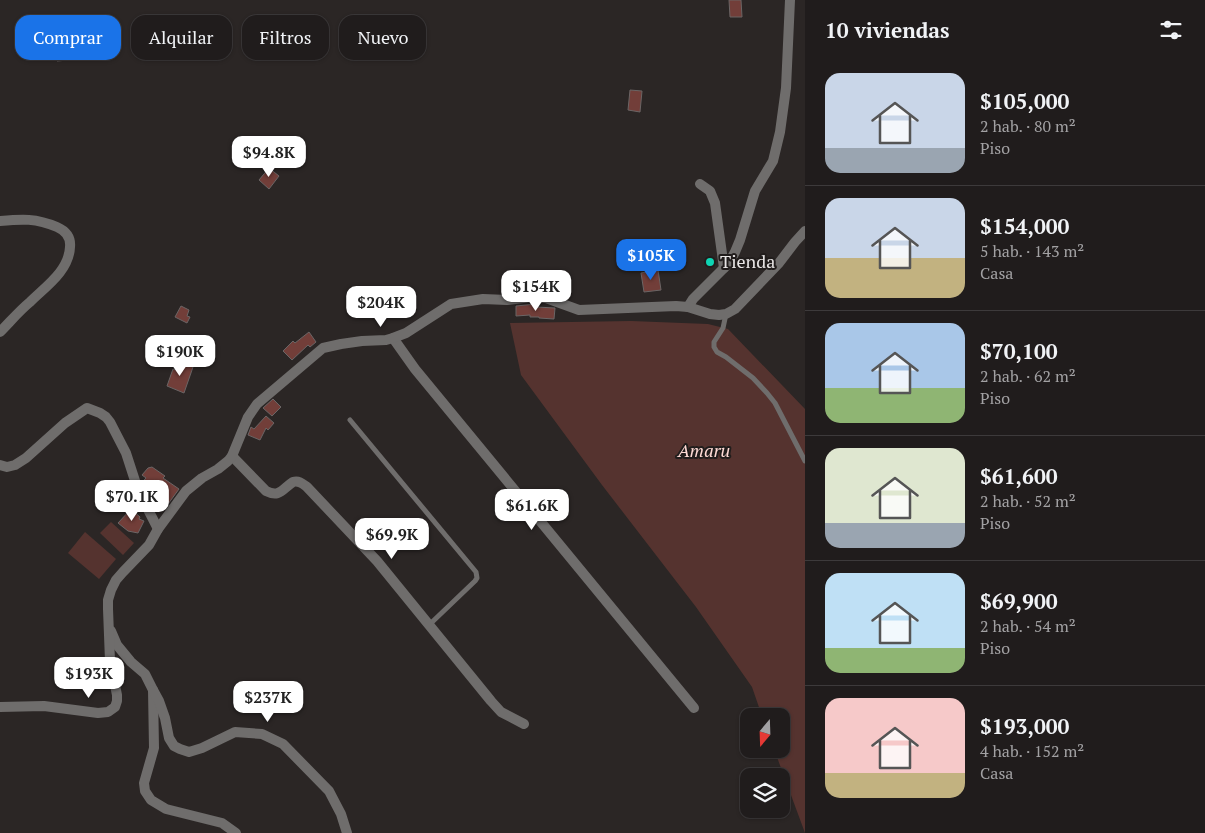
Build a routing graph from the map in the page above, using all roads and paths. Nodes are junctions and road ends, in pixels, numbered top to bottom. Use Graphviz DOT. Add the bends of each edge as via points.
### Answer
graph roads {
  1 [pos="790,0"];
  2 [pos="700,184"];
  3 [pos="0,221"];
  4 [pos="805,231"];
  5 [pos="724,268"];
  6 [pos="688,307"];
  7 [pos="726,314"];
  8 [pos="0,332"];
  9 [pos="392,338"];
  10 [pos="350,420"];
  11 [pos="232,456"];
  12 [pos="805,461"];
  13 [pos="0,465"];
  14 [pos="158,529"];
  15 [pos="428,625"];
  16 [pos="109,628"];
  17 [pos="153,690"];
  18 [pos="0,707"];
  19 [pos="694,708"];
  20 [pos="524,724"];
  21 [pos="236,833"];
  22 [pos="347,833"];
  1 -- 5 [label="street" via="786,88 777,146 773,161 755,191 735,252"];
  2 -- 5 [label="street" via="710,191 715,203"];
  3 -- 8 [label="street" via="41,220 60,228 71,243 70,254 50,284"];
  4 -- 7 [label="street" via="766,277"];
  5 -- 6 [label="street"];
  6 -- 7 [label="street" via="710,314"];
  6 -- 9 [label="street" via="579,310 546,298 482,298 451,304"];
  7 -- 12 [label="lane" via="723,328 714,342 716,352 768,393"];
  9 -- 11 [label="street" via="324,348 257,404"];
  9 -- 19 [label="street"];
  10 -- 15 [label="lane" via="476,572 475,581"];
  11 -- 14 [label="street" via="186,491"];
  11 -- 15 [label="street" via="271,494 278,494 293,482 302,482 377,561"];
  13 -- 14 [label="street" via="15,465 75,416 92,409 110,422"];
  14 -- 16 [label="street" via="149,545 116,580 111,590"];
  15 -- 20 [label="street" via="496,706"];
  16 -- 17 [label="street" via="117,645 145,674"];
  16 -- 18 [label="street" via="110,661 117,701 113,709 98,713 44,706"];
  17 -- 21 [label="street" via="154,748 144,783 145,791 151,800 166,809 222,823"];
  17 -- 22 [label="street" via="165,718 169,738 180,749 189,752 236,732 262,734 282,744 329,791"];
}
